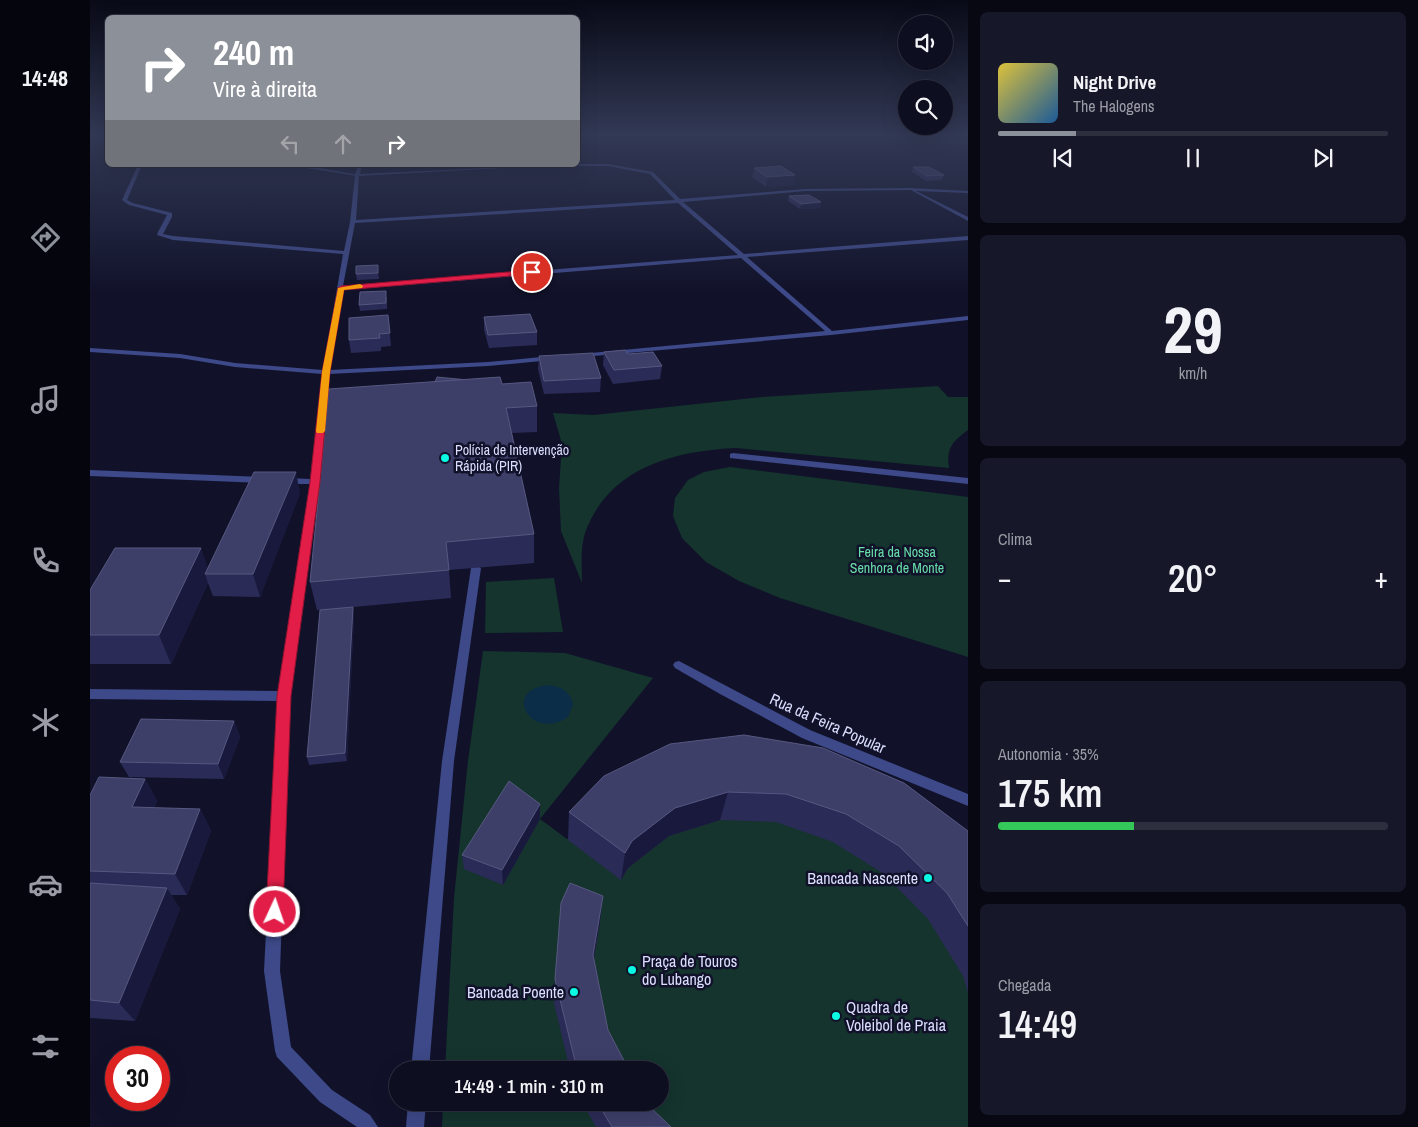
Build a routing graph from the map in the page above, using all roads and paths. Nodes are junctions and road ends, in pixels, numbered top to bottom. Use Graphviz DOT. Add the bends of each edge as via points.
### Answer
graph roads {
  1 [pos="130,187"];
  2 [pos="356,187"];
  3 [pos="665,187"];
  4 [pos="910,189"];
  5 [pos="968,192"];
  6 [pos="679,200"];
  7 [pos="968,219"];
  8 [pos="353,222"];
  9 [pos="968,238"];
  10 [pos="346,253"];
  11 [pos="742,255"];
  12 [pos="341,288"];
  13 [pos="968,318"];
  14 [pos="831,333"];
  15 [pos="90,350"];
  16 [pos="576,356"];
  17 [pos="557,358"];
  18 [pos="326,372"];
  19 [pos="733,456"];
  20 [pos="90,473"];
  21 [pos="968,481"];
  22 [pos="315,482"];
  23 [pos="476,568"];
  24 [pos="679,665"];
  25 [pos="90,694"];
  26 [pos="284,696"];
  27 [pos="968,800"];
  28 [pos="421,1061"];
  29 [pos="416,1111"];
  30 [pos="369,1127"];
  31 [pos="415,1127"];
  1 -- 10 [label="street" via="124,200 170,214 160,228 160,235"];
  2 -- 8 [label="street"];
  3 -- 6 [label="street"];
  4 -- 5 [label="street"];
  4 -- 6 [label="street" via="805,190"];
  4 -- 7 [label="street"];
  6 -- 8 [label="street"];
  6 -- 11 [label="street"];
  8 -- 10 [label="street"];
  9 -- 11 [label="street"];
  10 -- 12 [label="street"];
  11 -- 12 [label="street"];
  11 -- 14 [label="street"];
  12 -- 18 [label="street"];
  13 -- 14 [label="street"];
  14 -- 16 [label="street"];
  15 -- 18 [label="street"];
  17 -- 18 [label="street"];
  18 -- 22 [label="street"];
  19 -- 21 [label="street"];
  20 -- 22 [label="street"];
  22 -- 26 [label="street"];
  23 -- 28 [label="street" via="448,762"];
  24 -- 27 [label="street, Rua da Feira Popular" via="806,734"];
  25 -- 26 [label="street"];
  26 -- 30 [label="street" via="272,971 283,1050 326,1096"];
  29 -- 31 [label="street"];
}
